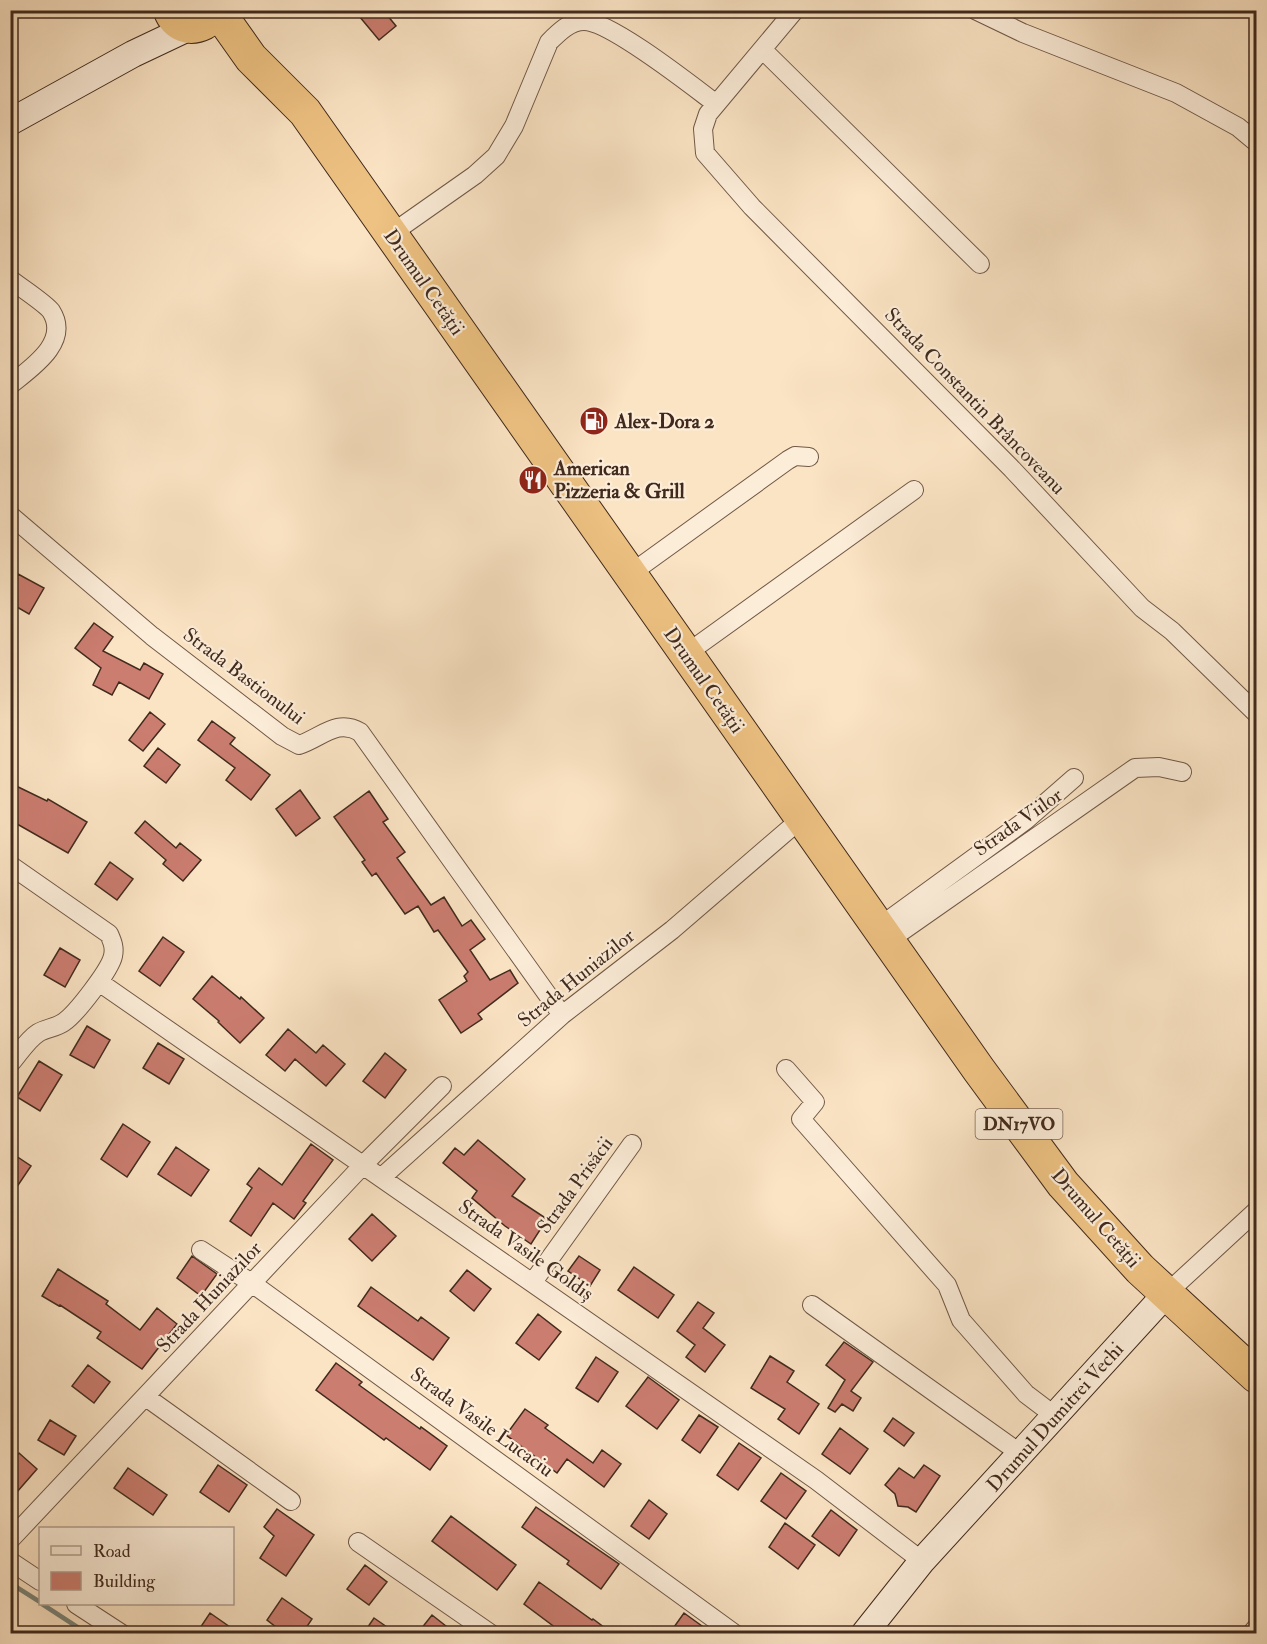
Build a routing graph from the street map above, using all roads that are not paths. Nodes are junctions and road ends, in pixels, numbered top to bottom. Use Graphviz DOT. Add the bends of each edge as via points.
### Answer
graph roads {
  1 [pos="795,10"];
  2 [pos="975,10"];
  3 [pos="197,16"];
  4 [pos="763,50"];
  5 [pos="715,103"];
  6 [pos="10,122"];
  7 [pos="1257,142"];
  8 [pos="391,234"];
  9 [pos="980,264"];
  10 [pos="10,279"];
  11 [pos="10,385"];
  12 [pos="809,457"];
  13 [pos="914,490"];
  14 [pos="10,515"];
  15 [pos="630,574"];
  16 [pos="686,654"];
  17 [pos="1257,713"];
  18 [pos="1182,772"];
  19 [pos="1074,778"];
  20 [pos="802,818"];
  21 [pos="10,865"];
  22 [pos="884,934"];
  23 [pos="99,982"];
  24 [pos="562,1015"];
  25 [pos="10,1064"];
  26 [pos="786,1069"];
  27 [pos="442,1086"];
  28 [pos="632,1144"];
  29 [pos="364,1164"];
  30 [pos="382,1177"];
  31 [pos="1257,1211"];
  32 [pos="201,1250"];
  33 [pos="533,1282"];
  34 [pos="253,1284"];
  35 [pos="1166,1294"];
  36 [pos="812,1305"];
  37 [pos="1257,1376"];
  38 [pos="146,1397"];
  39 [pos="1055,1416"];
  40 [pos="1022,1454"];
  41 [pos="291,1502"];
  42 [pos="10,1540"];
  43 [pos="358,1542"];
  44 [pos="10,1561"];
  45 [pos="922,1561"];
  46 [pos="39,1580"];
  47 [pos="78,1605"];
  48 [pos="1257,1628"];
  49 [pos="122,1634"];
  50 [pos="490,1634"];
  51 [pos="735,1634"];
  52 [pos="864,1634"];
  53 [pos="1251,1634"];
  1 -- 4 [label="street, Strada Constantin Brâncoveanu"];
  2 -- 7 [label="street" via="1176,93"];
  3 -- 6 [label="street"];
  3 -- 8 [label="highway, Drumul Cetății / DN17VO" via="251,58 305,112"];
  4 -- 5 [label="street, Strada Constantin Brâncoveanu"];
  4 -- 9 [label="street"];
  5 -- 8 [label="street" via="614,32 596,22 577,22 549,42 514,126 496,156"];
  5 -- 17 [label="street, Strada Constantin Brâncoveanu" via="702,129 705,153 752,207 1012,469 1142,608 1172,631"];
  8 -- 15 [label="highway, Drumul Cetății / DN17VO"];
  10 -- 11 [label="street" via="50,310 57,332 37,363"];
  12 -- 15 [label="street" via="788,460"];
  13 -- 16 [label="street"];
  14 -- 24 [label="street, Strada Bastionului" via="152,636 282,736 298,745 333,728 350,726 360,732"];
  15 -- 16 [label="highway, Drumul Cetății / DN17VO"];
  16 -- 20 [label="highway, Drumul Cetății / DN17VO"];
  18 -- 22 [label="street, Strada Viilor" via="1136,768"];
  19 -- 22 [label="street"];
  20 -- 22 [label="highway, Drumul Cetății / DN17VO"];
  20 -- 24 [label="street, Strada Huniazilor" via="672,930"];
  21 -- 23 [label="street" via="109,934 114,944 113,956"];
  22 -- 35 [label="highway, Drumul Cetății / DN17VO" via="1064,1184"];
  23 -- 25 [label="street" via="66,1021 39,1033"];
  23 -- 29 [label="street, Strada Vasile Goldiș"];
  24 -- 30 [label="street, Strada Huniazilor"];
  26 -- 39 [label="street" via="815,1102 801,1119 947,1285 961,1320 1026,1394"];
  27 -- 29 [label="street, Strada Huniazilor"];
  28 -- 33 [label="street, Strada Prisăcii"];
  29 -- 30 [label="street, Strada Vasile Goldiș"];
  29 -- 34 [label="street, Strada Huniazilor"];
  30 -- 33 [label="street, Strada Vasile Goldiș"];
  31 -- 35 [label="street, Drumul Dumitrei Vechi"];
  32 -- 34 [label="street, Strada Vasile Lucaciu"];
  33 -- 45 [label="street, Strada Vasile Goldiș" via="816,1480"];
  34 -- 38 [label="street, Strada Huniazilor"];
  34 -- 51 [label="street, Strada Vasile Lucaciu"];
  35 -- 37 [label="highway, DN17VO"];
  35 -- 39 [label="street, Drumul Dumitrei Vechi"];
  36 -- 40 [label="street"];
  38 -- 41 [label="street"];
  38 -- 42 [label="street, Strada Huniazilor"];
  39 -- 40 [label="street, Drumul Dumitrei Vechi"];
  40 -- 45 [label="street, Drumul Dumitrei Vechi"];
  43 -- 50 [label="street"];
  44 -- 46 [label="street"];
  45 -- 52 [label="street, Drumul Dumitrei Vechi"];
  47 -- 49 [label="street"];
  48 -- 53 [label="street"];
}
